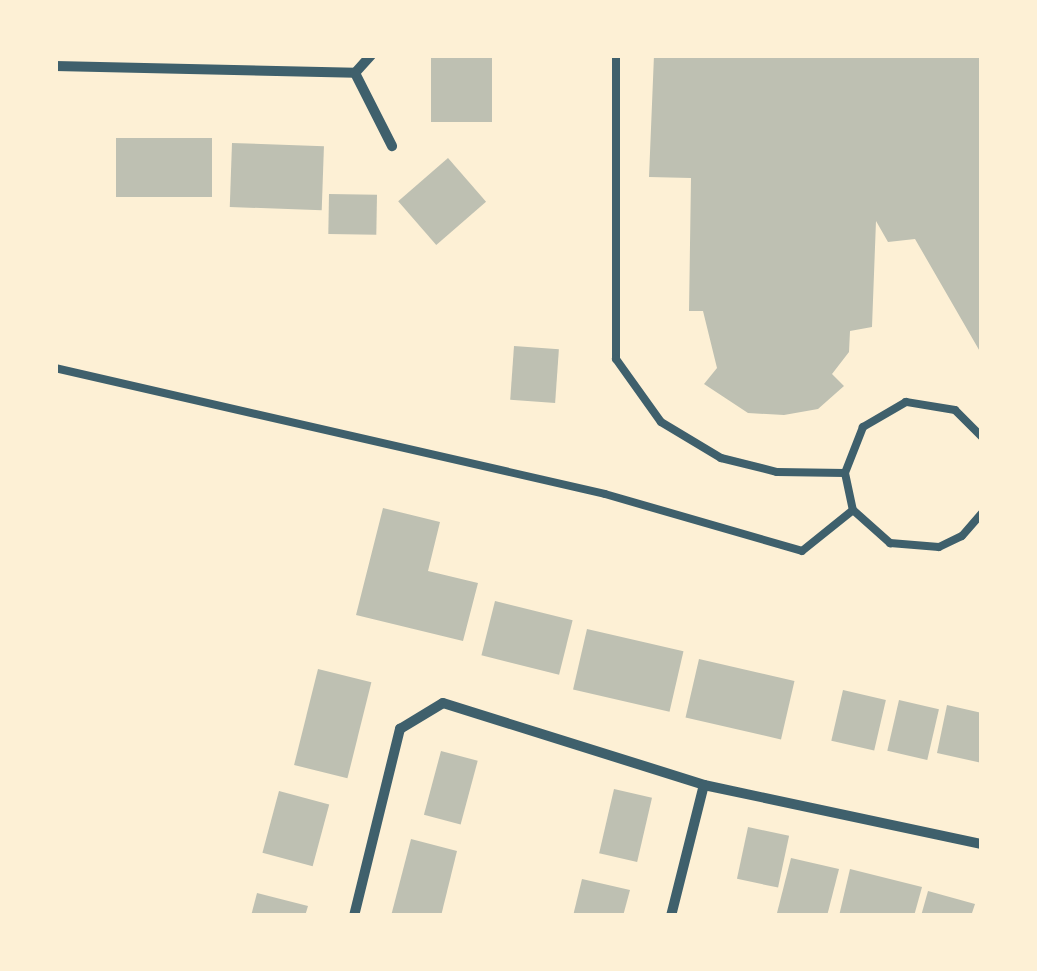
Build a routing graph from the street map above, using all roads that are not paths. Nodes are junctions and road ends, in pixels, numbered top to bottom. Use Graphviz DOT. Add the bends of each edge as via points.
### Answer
graph roads {
  1 [pos="371,55"];
  2 [pos="616,55"];
  3 [pos="55,66"];
  4 [pos="356,74"];
  5 [pos="392,146"];
  6 [pos="55,368"];
  7 [pos="982,437"];
  8 [pos="845,473"];
  9 [pos="853,510"];
  10 [pos="982,514"];
  11 [pos="704,785"];
  12 [pos="982,844"];
  13 [pos="354,916"];
  14 [pos="671,916"];
  1 -- 4 [label="street"];
  2 -- 8 [label="lane" via="616,359 661,422 721,458 776,472"];
  3 -- 4 [label="street"];
  4 -- 5 [label="street"];
  6 -- 9 [label="lane" via="604,494 802,551"];
  7 -- 8 [label="lane" via="955,410 906,402 863,427"];
  8 -- 9 [label="lane"];
  9 -- 10 [label="lane" via="890,543 914,549 962,536"];
  11 -- 12 [label="street"];
  11 -- 13 [label="street" via="442,703 400,729"];
  11 -- 14 [label="street"];
}
